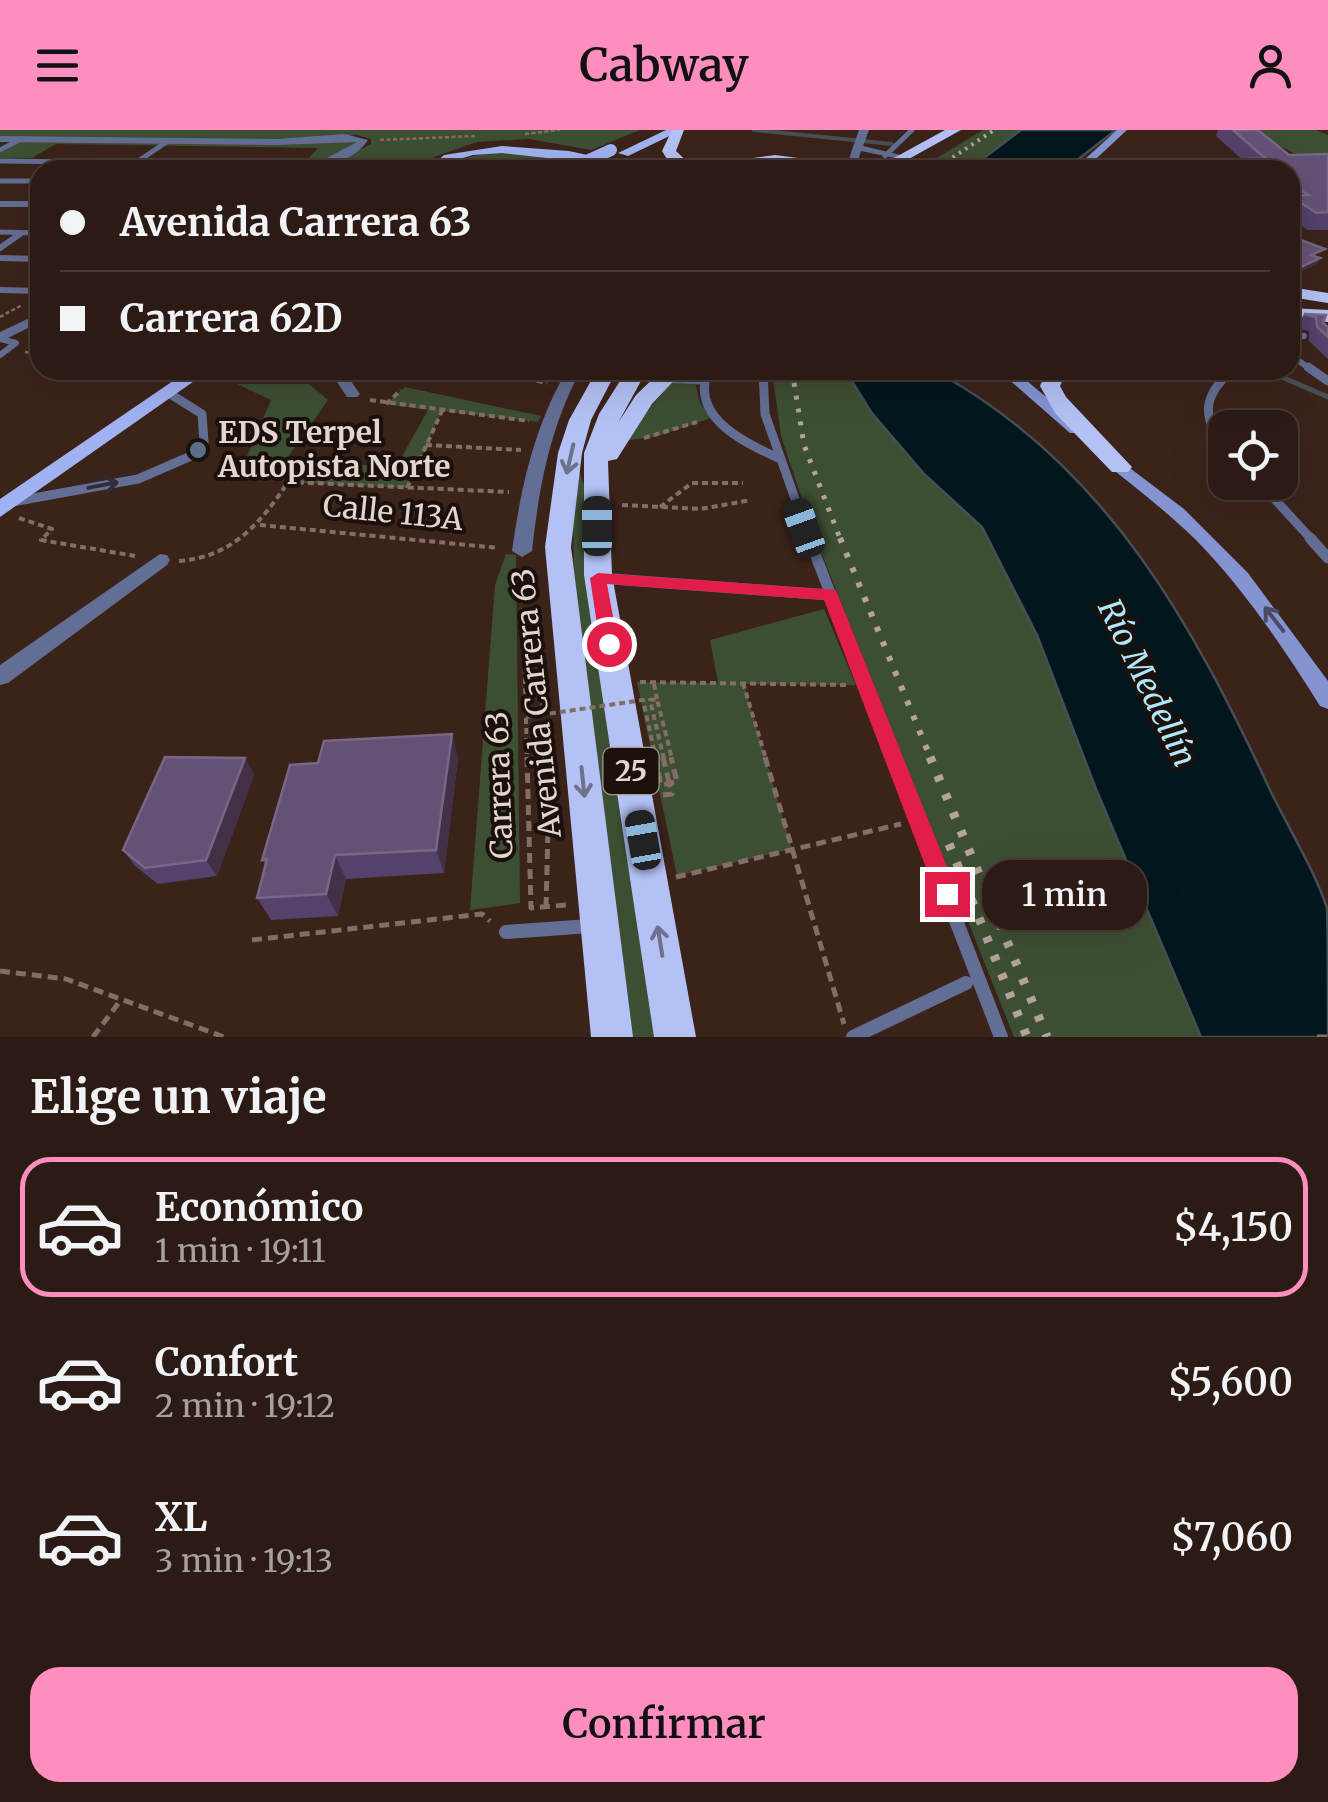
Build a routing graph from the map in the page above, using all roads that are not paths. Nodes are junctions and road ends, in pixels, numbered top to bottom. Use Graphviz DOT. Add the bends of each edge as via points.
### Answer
graph roads {
  1 [pos="659,130"];
  2 [pos="677,130"];
  3 [pos="912,130"];
  4 [pos="1122,130"];
  5 [pos="962,132"];
  6 [pos="0,139"];
  7 [pos="862,139"];
  8 [pos="19,140"];
  9 [pos="168,141"];
  10 [pos="0,150"];
  11 [pos="618,152"];
  12 [pos="885,156"];
  13 [pos="139,160"];
  14 [pos="329,160"];
  15 [pos="438,160"];
  16 [pos="454,160"];
  17 [pos="587,160"];
  18 [pos="594,160"];
  19 [pos="604,160"];
  20 [pos="610,160"];
  21 [pos="675,160"];
  22 [pos="896,160"];
  23 [pos="913,160"];
  24 [pos="1089,160"];
  25 [pos="0,161"];
  26 [pos="30,161"];
  27 [pos="0,181"];
  28 [pos="30,181"];
  29 [pos="0,204"];
  30 [pos="30,204"];
  31 [pos="0,232"];
  32 [pos="22,232"];
  33 [pos="30,232"];
  34 [pos="0,248"];
  35 [pos="0,258"];
  36 [pos="30,259"];
  37 [pos="0,290"];
  38 [pos="30,291"];
  39 [pos="1300,294"];
  40 [pos="1328,298"];
  41 [pos="1300,309"];
  42 [pos="1300,315"];
  43 [pos="1325,317"];
  44 [pos="30,322"];
  45 [pos="1300,336"];
  46 [pos="1304,336"];
  47 [pos="0,339"];
  48 [pos="0,355"];
  49 [pos="1300,363"];
  50 [pos="163,380"];
  51 [pos="193,380"];
  52 [pos="343,380"];
  53 [pos="568,380"];
  54 [pos="618,380"];
  55 [pos="622,380"];
  56 [pos="663,380"];
  57 [pos="701,380"];
  58 [pos="764,380"];
  59 [pos="1017,380"];
  60 [pos="1053,380"];
  61 [pos="1223,380"];
  62 [pos="1328,381"];
  63 [pos="167,392"];
  64 [pos="352,394"];
  65 [pos="1208,426"];
  66 [pos="204,442"];
  67 [pos="191,456"];
  68 [pos="778,458"];
  69 [pos="1120,466"];
  70 [pos="1275,500"];
  71 [pos="5,504"];
  72 [pos="597,504"];
  73 [pos="522,550"];
  74 [pos="1328,558"];
  75 [pos="160,560"];
  76 [pos="598,578"];
  77 [pos="830,594"];
  78 [pos="0,677"];
  79 [pos="1328,700"];
  80 [pos="587,914"];
  81 [pos="506,932"];
  82 [pos="966,982"];
  83 [pos="612,1037"];
  84 [pos="675,1037"];
  85 [pos="850,1037"];
  86 [pos="1001,1037"];
  1 -- 11 [label="main road"];
  2 -- 11 [label="main road"];
  2 -- 21 [label="highway" via="669,151"];
  3 -- 12 [label="lane"];
  4 -- 24 [label="main road"];
  5 -- 23 [label="highway"];
  6 -- 8 [label="street"];
  7 -- 12 [label="street"];
  8 -- 9 [label="street"];
  8 -- 10 [label="lane"];
  9 -- 13 [label="lane"];
  9 -- 14 [label="street" via="363,142"];
  11 -- 18 [label="main road, bridge"];
  11 -- 19 [label="main road"];
  12 -- 22 [label="street"];
  15 -- 20 [label="main road" via="488,143 517,142"];
  16 -- 17 [label="main road" via="512,147"];
  25 -- 26 [label="lane"];
  27 -- 28 [label="lane"];
  29 -- 30 [label="street"];
  31 -- 32 [label="lane"];
  32 -- 33 [label="lane"];
  32 -- 34 [label="lane"];
  35 -- 36 [label="lane"];
  37 -- 38 [label="lane"];
  39 -- 40 [label="highway"];
  41 -- 43 [label="highway"];
  42 -- 43 [label="highway"];
  44 -- 47 [label="street"];
  45 -- 46 [label="lane"];
  47 -- 48 [label="lane" via="16,343"];
  49 -- 62 [label="lane"];
  50 -- 71 [label="main road"];
  51 -- 63 [label="main road"];
  52 -- 64 [label="street"];
  53 -- 73 [label="street" via="538,451"];
  54 -- 80 [label="highway, Avenida Carrera 63 / 25, one-way" via="580,420 558,547"];
  55 -- 72 [label="highway, Avenida Carrera 63" via="600,434"];
  56 -- 72 [label="highway, Avenida Carrera 63 / 25" via="615,442"];
  57 -- 68 [label="lane" via="715,416 746,444"];
  58 -- 68 [label="lane"];
  59 -- 69 [label="main road"];
  60 -- 69 [label="highway" via="1057,402"];
  61 -- 65 [label="lane" via="1208,398"];
  63 -- 66 [label="lane" via="202,414"];
  63 -- 71 [label="main road"];
  71 -- 67 [label="lane, one-way" via="138,479"];
  68 -- 77 [label="lane"];
  79 -- 69 [label="main road, one-way" via="1293,643 1229,564"];
  70 -- 74 [label="lane"];
  72 -- 76 [label="highway, Avenida Carrera 63 / 25"];
  75 -- 78 [label="street"];
  76 -- 77 [label="lane"];
  84 -- 76 [label="highway, Avenida Carrera 63 / 25, one-way"];
  77 -- 86 [label="lane"];
  80 -- 81 [label="lane"];
  80 -- 83 [label="highway, Avenida Carrera 63 / 25"];
  82 -- 85 [label="lane"];
}
